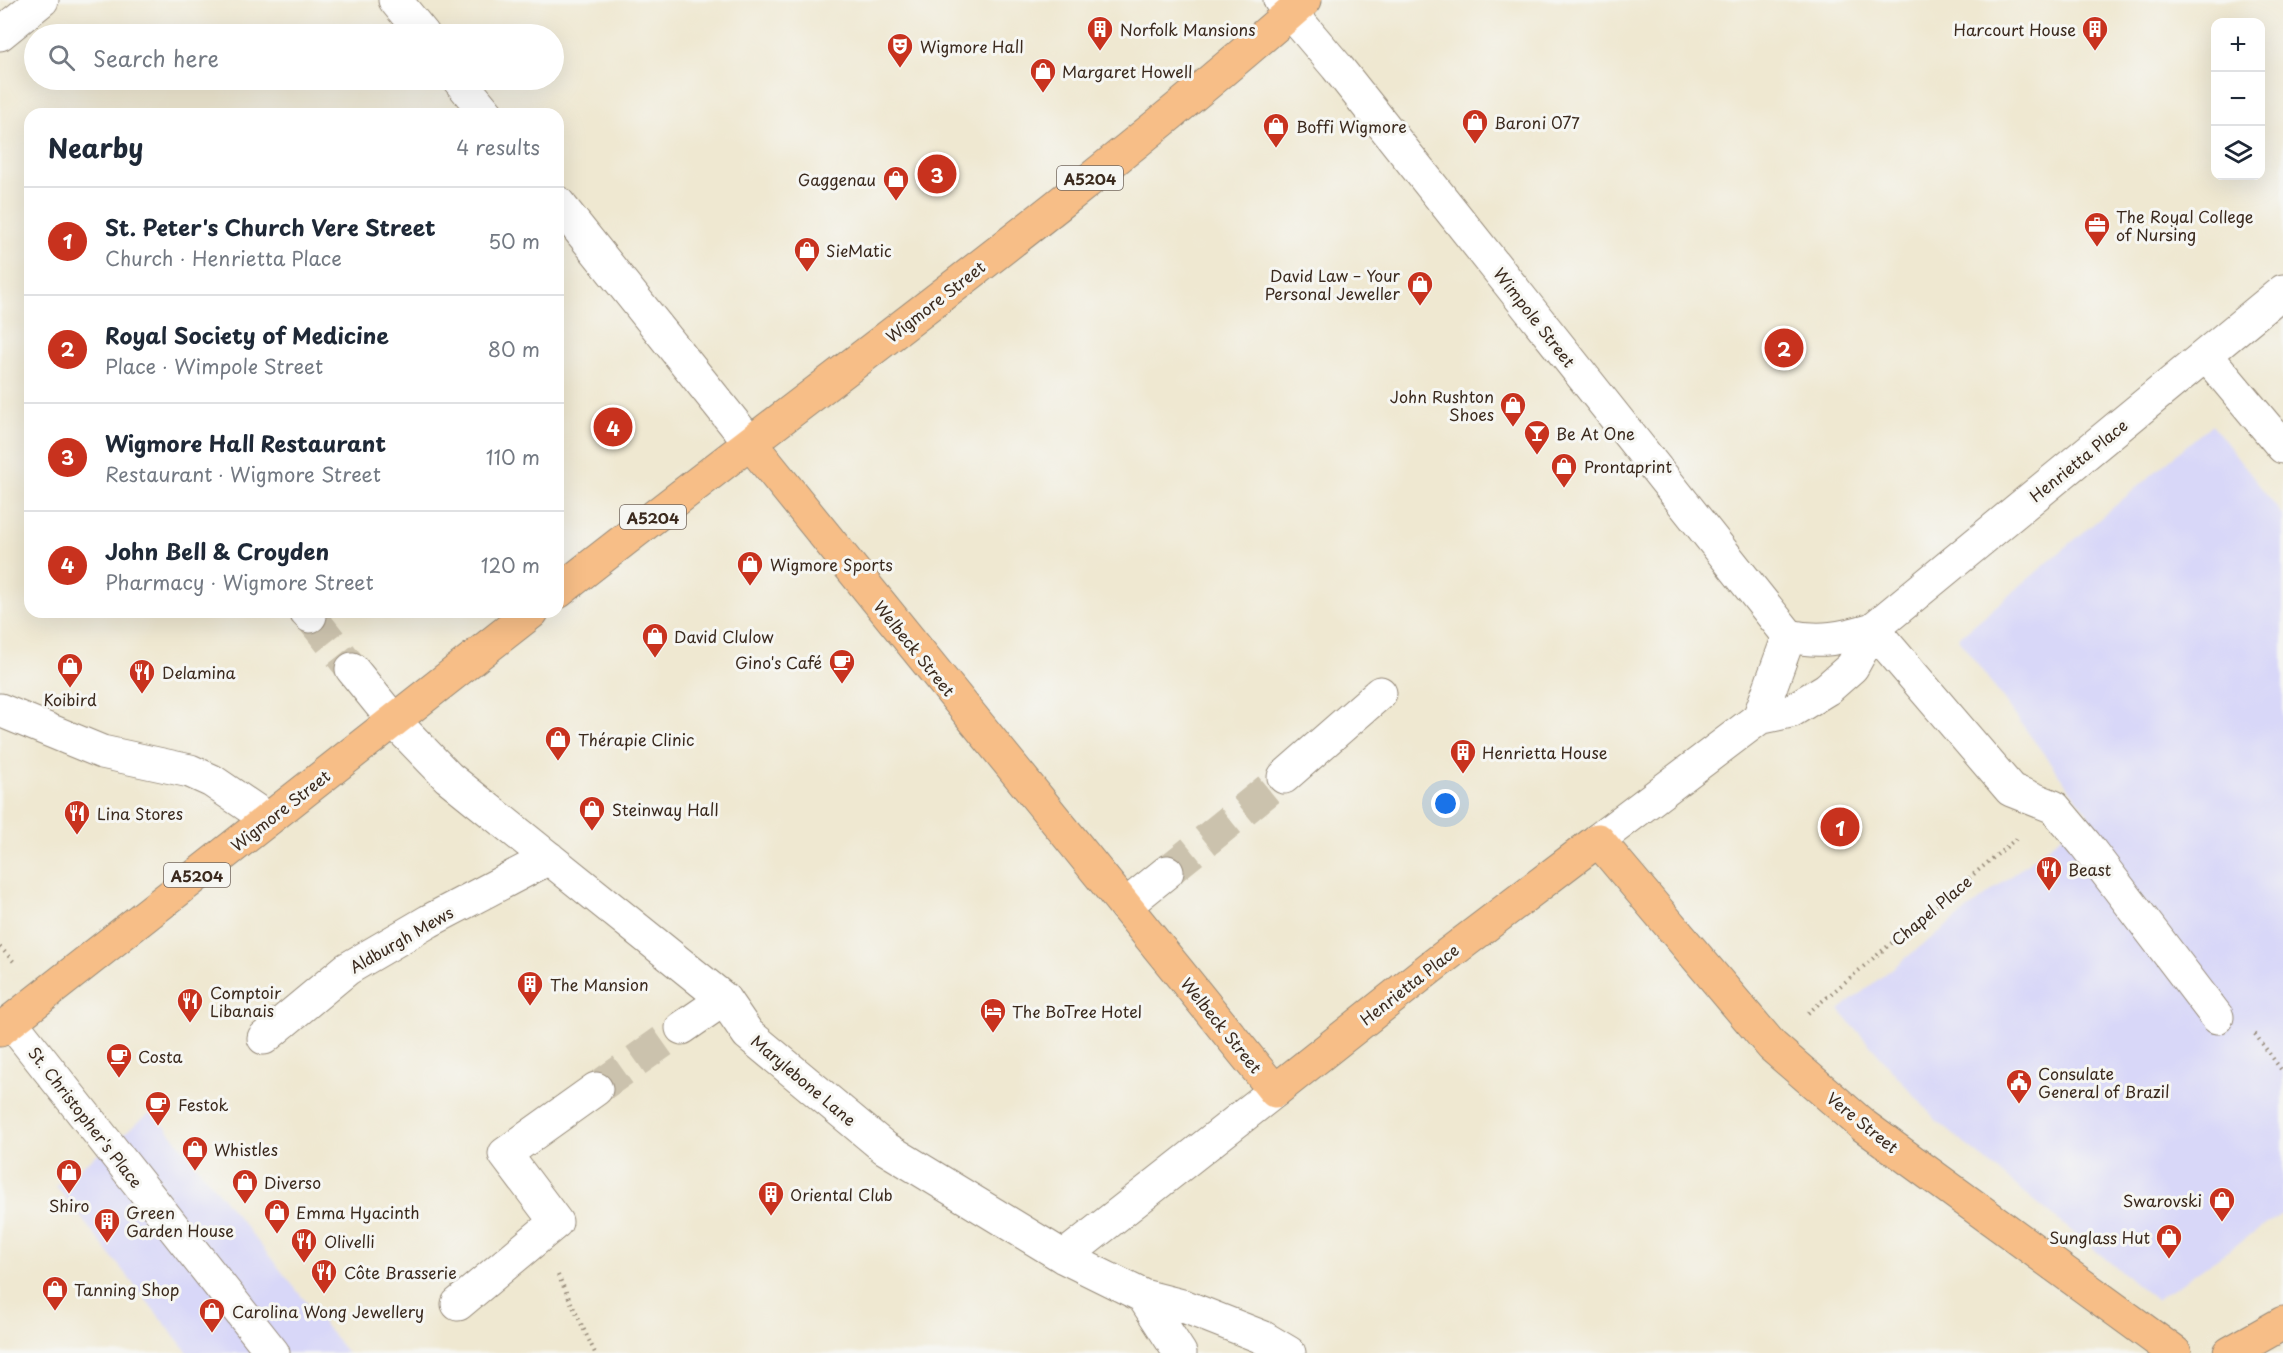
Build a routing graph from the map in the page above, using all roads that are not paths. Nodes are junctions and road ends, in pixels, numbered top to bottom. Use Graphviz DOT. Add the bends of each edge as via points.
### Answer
graph roads {
  1 [pos="42,0"];
  2 [pos="399,1"];
  3 [pos="1292,4"];
  4 [pos="416,24"];
  5 [pos="0,34"];
  6 [pos="467,90"];
  7 [pos="481,108"];
  8 [pos="564,210"];
  9 [pos="2283,291"];
  10 [pos="2206,355"];
  11 [pos="750,443"];
  12 [pos="2283,447"];
  13 [pos="564,587"];
  14 [pos="524,618"];
  15 [pos="1873,629"];
  16 [pos="1789,636"];
  17 [pos="352,669"];
  18 [pos="1380,693"];
  19 [pos="0,710"];
  20 [pos="1759,718"];
  21 [pos="394,721"];
  22 [pos="1284,777"];
  23 [pos="268,819"];
  24 [pos="1598,840"];
  25 [pos="549,858"];
  26 [pos="1167,872"];
  27 [pos="1125,906"];
  28 [pos="724,999"];
  29 [pos="2217,1017"];
  30 [pos="5,1026"];
  31 [pos="682,1028"];
  32 [pos="264,1038"];
  33 [pos="596,1089"];
  34 [pos="1275,1091"];
  35 [pos="1065,1257"];
  36 [pos="1143,1296"];
  37 [pos="458,1304"];
  38 [pos="2283,1323"];
  39 [pos="1266,1348"];
  40 [pos="273,1353"];
  41 [pos="1180,1353"];
  42 [pos="2175,1353"];
  43 [pos="2230,1353"];
  1 -- 5 [label="street"];
  2 -- 4 [label="street"];
  3 -- 11 [label="main road, Wigmore Street / A5204" via="1197,93"];
  3 -- 16 [label="street, Wimpole Street"];
  6 -- 7 [label="street"];
  8 -- 11 [label="street, Welbeck Street"];
  9 -- 10 [label="street, Henrietta Place"];
  10 -- 12 [label="street"];
  10 -- 15 [label="street, Henrietta Place"];
  11 -- 13 [label="main road, Wigmore Street / A5204"];
  11 -- 27 [label="main road, Welbeck Street"];
  14 -- 21 [label="main road, Wigmore Street / A5204"];
  15 -- 16 [label="street, Henrietta Place" via="1812,641"];
  15 -- 20 [label="street, Henrietta Place" via="1852,667 1827,688 1791,711"];
  15 -- 29 [label="street" via="2011,790 2054,807"];
  16 -- 20 [label="street"];
  17 -- 21 [label="street, Marylebone Lane"];
  18 -- 22 [label="street"];
  19 -- 23 [label="street" via="102,752 190,771 212,781"];
  20 -- 24 [label="street, Henrietta Place"];
  21 -- 23 [label="main road, Wigmore Street / A5204"];
  21 -- 25 [label="street, Marylebone Lane" via="448,777"];
  23 -- 30 [label="main road, Wigmore Street / A5204"];
  24 -- 34 [label="main road, Henrietta Place"];
  24 -- 42 [label="main road, Vere Street" via="1773,1046 1864,1126"];
  25 -- 28 [label="street, Marylebone Lane"];
  25 -- 32 [label="street, Aldburgh Mews" via="347,969"];
  26 -- 27 [label="street"];
  27 -- 34 [label="main road, Welbeck Street"];
  28 -- 31 [label="street"];
  28 -- 35 [label="street, Marylebone Lane" via="748,1034 885,1148"];
  30 -- 40 [label="street, St. Christopher's Place"];
  33 -- 37 [label="street" via="505,1154 556,1222"];
  34 -- 35 [label="street, Henrietta Place"];
  35 -- 36 [label="street, Marylebone Lane"];
  36 -- 39 [label="street, Marylebone Lane" via="1186,1307"];
  36 -- 41 [label="street"];
  38 -- 43 [label="main road"];
}
